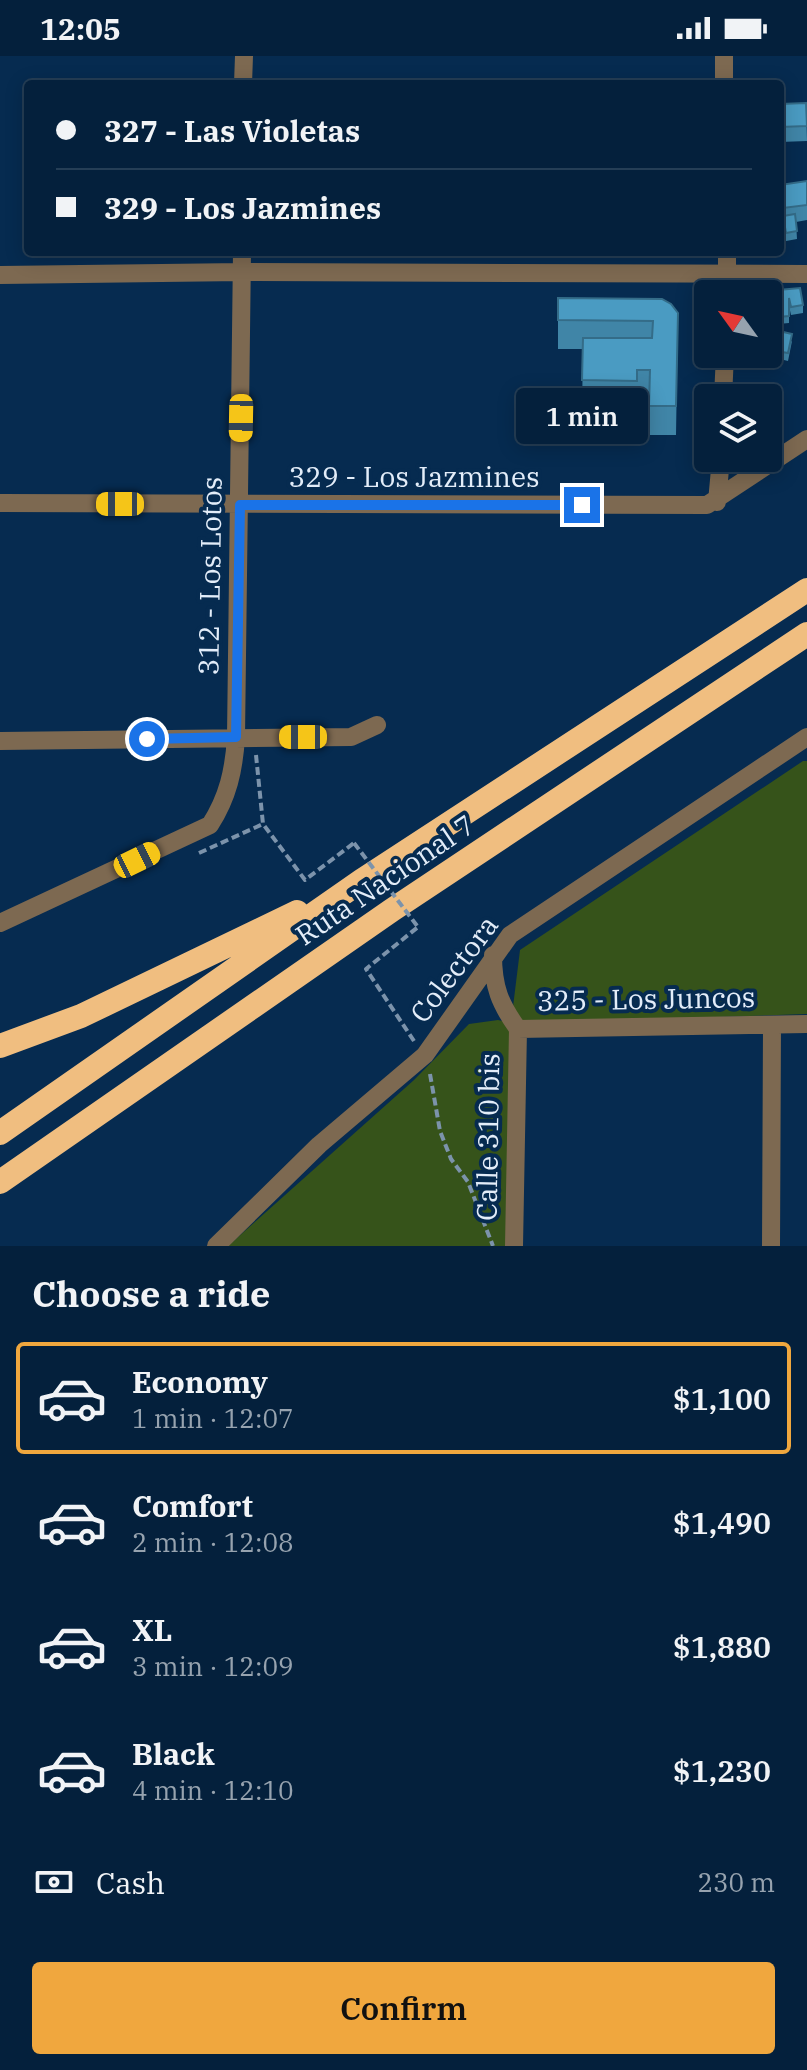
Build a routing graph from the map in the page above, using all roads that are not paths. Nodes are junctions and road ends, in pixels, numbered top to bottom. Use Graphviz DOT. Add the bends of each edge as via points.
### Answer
graph roads {
  1 [pos="244,56"];
  2 [pos="724,56"];
  3 [pos="243,80"];
  4 [pos="724,80"];
  5 [pos="242,256"];
  6 [pos="727,256"];
  7 [pos="242,272"];
  8 [pos="728,273"];
  9 [pos="807,274"];
  10 [pos="0,275"];
  11 [pos="728,280"];
  12 [pos="807,439"];
  13 [pos="720,472"];
  14 [pos="717,502"];
  15 [pos="0,503"];
  16 [pos="240,505"];
  17 [pos="807,590"];
  18 [pos="807,634"];
  19 [pos="377,725"];
  20 [pos="245,737"];
  21 [pos="0,741"];
  22 [pos="803,743"];
  23 [pos="361,881"];
  24 [pos="0,923"];
  25 [pos="493,955"];
  26 [pos="807,1024"];
  27 [pos="772,1025"];
  28 [pos="518,1029"];
  29 [pos="0,1046"];
  30 [pos="0,1133"];
  31 [pos="0,1182"];
  32 [pos="216,1246"];
  33 [pos="514,1246"];
  34 [pos="771,1246"];
  1 -- 3 [label="street"];
  2 -- 4 [label="street"];
  5 -- 7 [label="street, 312 - Los Lotos"];
  6 -- 8 [label="street"];
  7 -- 8 [label="street"];
  7 -- 10 [label="street"];
  7 -- 16 [label="street, 312 - Los Lotos"];
  8 -- 9 [label="street"];
  8 -- 11 [label="street"];
  12 -- 14 [label="street"];
  13 -- 14 [label="street"];
  14 -- 16 [label="street, 329 - Los Jazmines"];
  15 -- 16 [label="street, 329 - Los Jazmines"];
  16 -- 20 [label="street, 312 - Los Lotos"];
  17 -- 23 [label="highway, Ruta Nacional 7"];
  18 -- 31 [label="highway, Ruta Nacional 7" via="392,910"];
  19 -- 20 [label="street" via="351,737"];
  20 -- 21 [label="street"];
  20 -- 24 [label="street, 312 - Los Lotos" via="224,803 210,825"];
  22 -- 25 [label="street, Colectora" via="526,923"];
  23 -- 29 [label="highway" via="81,1016"];
  23 -- 30 [label="highway, Ruta Nacional 7"];
  25 -- 28 [label="street, 325 - Los Juncos" via="499,1003"];
  25 -- 32 [label="street, Colectora" via="425,1055 319,1145"];
  26 -- 27 [label="street, 325 - Los Juncos"];
  27 -- 28 [label="street, 325 - Los Juncos"];
  27 -- 34 [label="street"];
  28 -- 33 [label="street, Calle 310 bis"];
}
